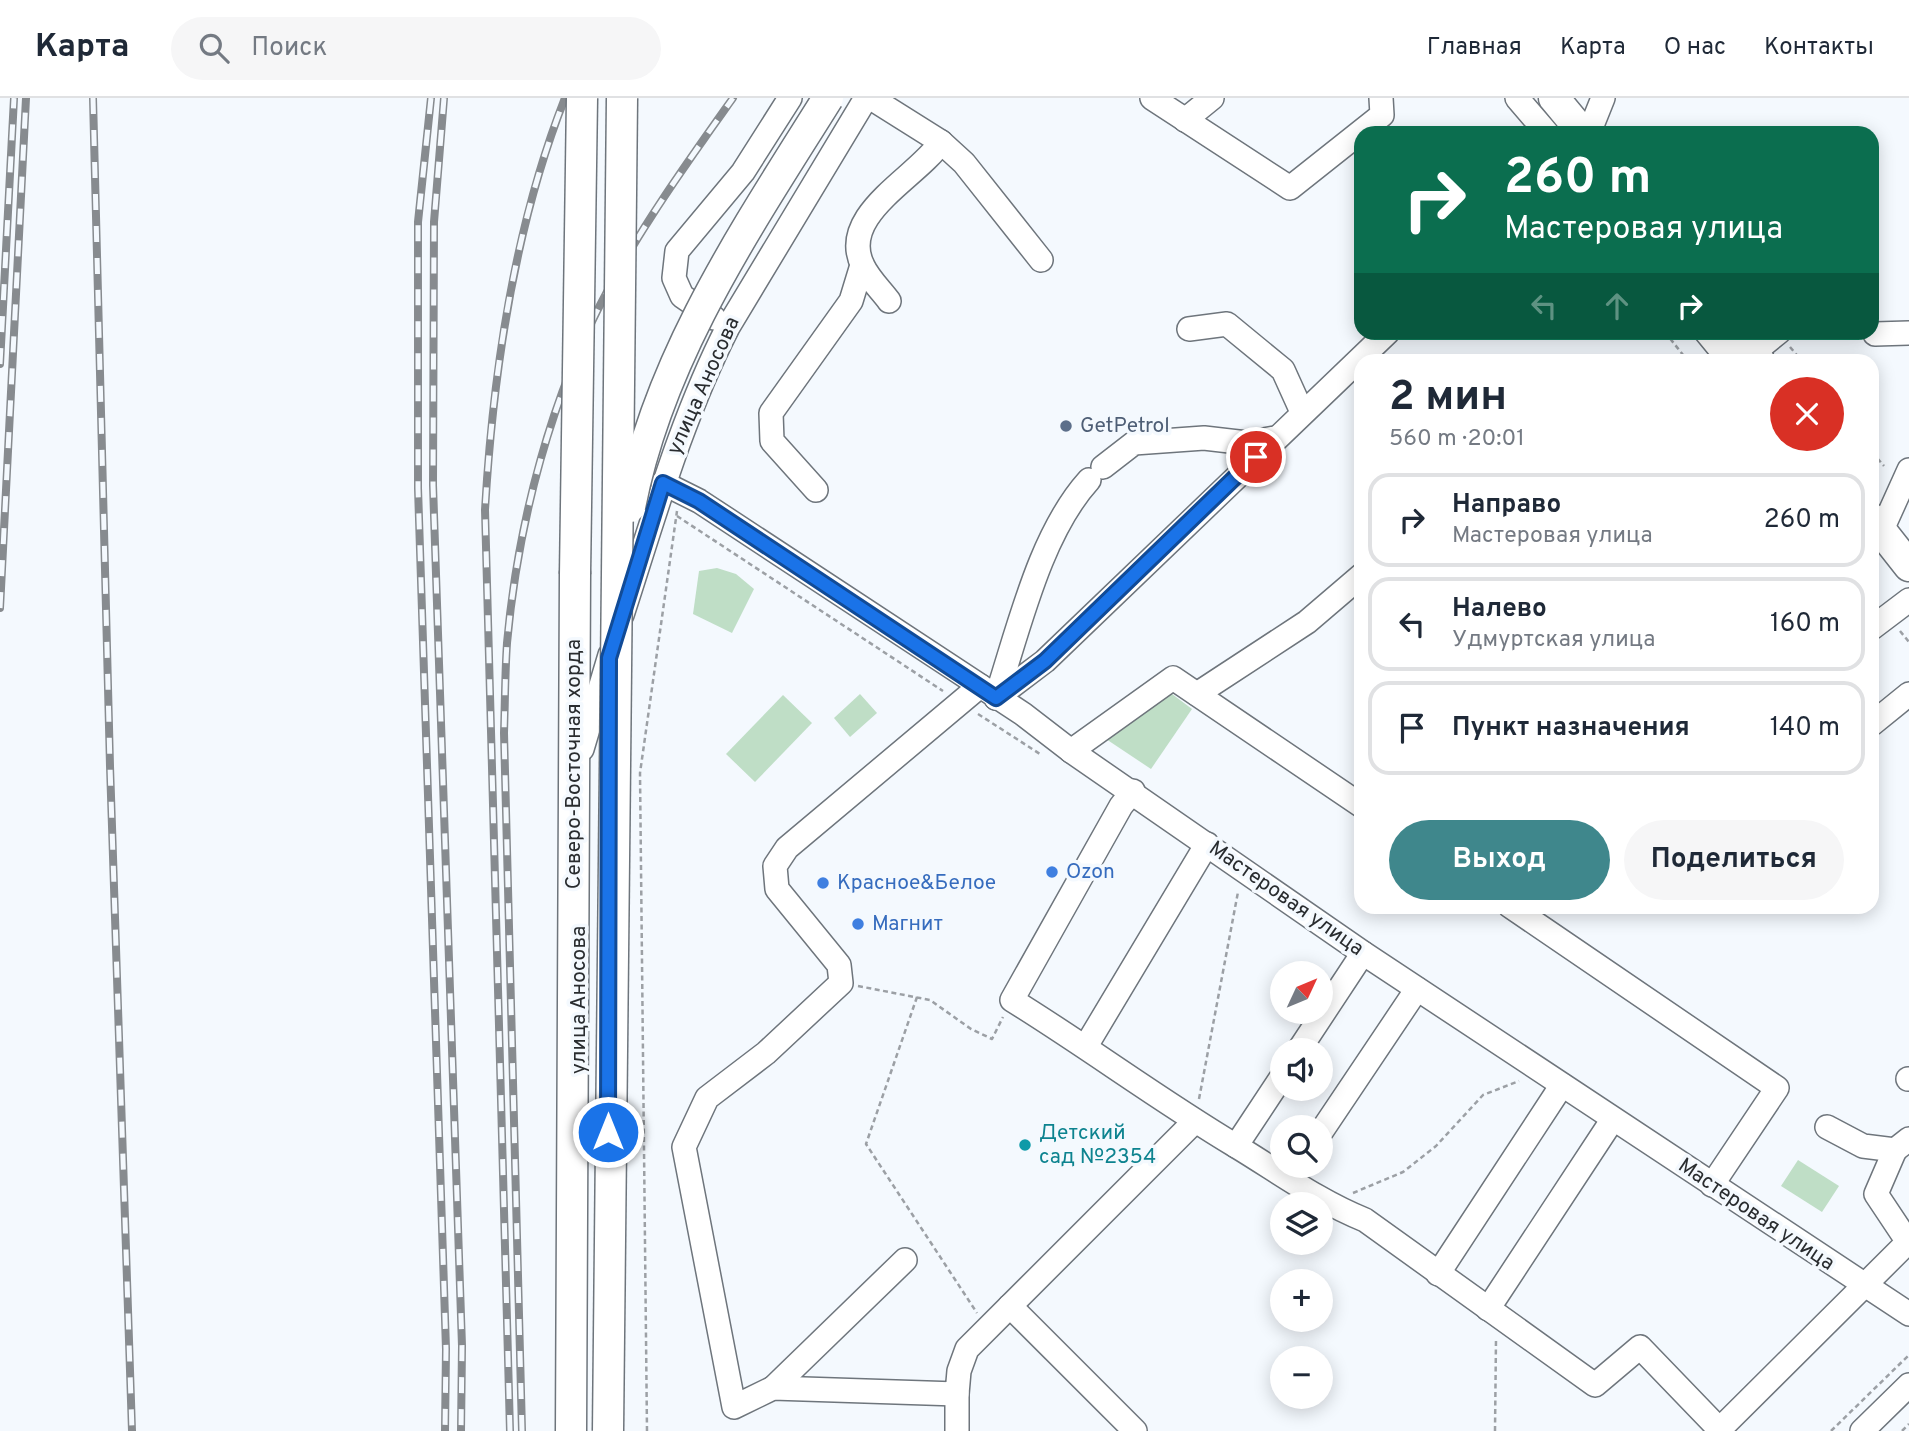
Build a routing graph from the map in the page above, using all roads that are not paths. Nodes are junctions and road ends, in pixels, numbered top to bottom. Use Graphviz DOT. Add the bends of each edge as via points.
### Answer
graph roads {
  1 [pos="582,98"];
  2 [pos="622,98"];
  3 [pos="790,98"];
  4 [pos="828,98"];
  5 [pos="869,98"];
  6 [pos="1152,98"];
  7 [pos="1212,98"];
  8 [pos="1381,98"];
  9 [pos="1517,98"];
  10 [pos="1554,98"];
  11 [pos="1563,98"];
  12 [pos="1603,98"];
  13 [pos="1185,120"];
  14 [pos="1368,126"];
  15 [pos="1541,126"];
  16 [pos="1580,126"];
  17 [pos="1581,126"];
  18 [pos="1589,126"];
  19 [pos="1354,137"];
  20 [pos="941,142"];
  21 [pos="1041,260"];
  22 [pos="862,265"];
  23 [pos="889,301"];
  24 [pos="728,327"];
  25 [pos="1189,329"];
  26 [pos="1909,333"];
  27 [pos="1879,334"];
  28 [pos="1379,340"];
  29 [pos="1722,340"];
  30 [pos="1765,340"];
  31 [pos="1745,352"];
  32 [pos="1364,354"];
  33 [pos="1354,364"];
  34 [pos="1302,412"];
  35 [pos="1275,438"];
  36 [pos="1909,470"];
  37 [pos="663,483"];
  38 [pos="816,490"];
  39 [pos="1879,519"];
  40 [pos="1879,531"];
  41 [pos="1909,566"];
  42 [pos="617,576"];
  43 [pos="1354,582"];
  44 [pos="1909,600"];
  45 [pos="1879,623"];
  46 [pos="609,658"];
  47 [pos="988,692"];
  48 [pos="1197,694"];
  49 [pos="1909,694"];
  50 [pos="1879,718"];
  51 [pos="1071,751"];
  52 [pos="1133,792"];
  53 [pos="1354,801"];
  54 [pos="1207,845"];
  55 [pos="1522,914"];
  56 [pos="1363,953"];
  57 [pos="1417,989"];
  58 [pos="1307,1038"];
  59 [pos="1086,1046"];
  60 [pos="1562,1085"];
  61 [pos="1270,1095"];
  62 [pos="1332,1115"];
  63 [pos="1614,1119"];
  64 [pos="1195,1122"];
  65 [pos="1827,1127"];
  66 [pos="1902,1144"];
  67 [pos="1236,1146"];
  68 [pos="1270,1162"];
  69 [pos="1299,1178"];
  70 [pos="1712,1185"];
  71 [pos="1908,1242"];
  72 [pos="609,1246"];
  73 [pos="905,1260"];
  74 [pos="1438,1275"];
  75 [pos="1864,1286"];
  76 [pos="1010,1306"];
  77 [pos="1492,1312"];
  78 [pos="1909,1314"];
  79 [pos="1909,1385"];
  80 [pos="773,1388"];
  81 [pos="957,1394"];
  82 [pos="571,1431"];
  83 [pos="580,1431"];
  84 [pos="608,1431"];
  85 [pos="957,1431"];
  86 [pos="1135,1431"];
  87 [pos="1720,1431"];
  88 [pos="1862,1431"];
  1 -- 82 [label="main road, Северо-Восточная хорда, bridge"];
  2 -- 42 [label="main road, Северо-Восточная хорда, bridge"];
  3 -- 24 [label="street" via="743,172 677,251 674,262 674,278 682,296"];
  4 -- 42 [label="main road, Северо-Восточная хорда, bridge" via="692,325 656,413 635,483"];
  5 -- 20 [label="street"];
  5 -- 24 [label="street, улица Аносова"];
  6 -- 13 [label="street"];
  7 -- 13 [label="street"];
  8 -- 14 [label="street" via="1382,115"];
  9 -- 15 [label="street"];
  10 -- 16 [label="main road"];
  11 -- 17 [label="main road"];
  12 -- 18 [label="street"];
  13 -- 19 [label="street" via="1290,188"];
  20 -- 21 [label="street" via="964,163"];
  20 -- 22 [label="street" via="932,156 868,214 858,240"];
  22 -- 23 [label="street"];
  22 -- 38 [label="street" via="851,301 771,413 772,441"];
  24 -- 37 [label="street, улица Аносова" via="681,430"];
  25 -- 34 [label="street" via="1227,324 1283,370"];
  26 -- 27 [label="street"];
  28 -- 32 [label="street"];
  29 -- 31 [label="street"];
  30 -- 31 [label="street"];
  33 -- 34 [label="street"];
  34 -- 35 [label="street"];
  35 -- 47 [label="street" via="1045,661"];
  35 -- 47 [label="street" via="1247,443 1204,438 1134,443 1096,473 1069,501"];
  36 -- 39 [label="street"];
  37 -- 46 [label="street, улица Аносова"];
  37 -- 47 [label="street, Мастеровая улица" via="685,492"];
  40 -- 41 [label="main road"];
  42 -- 72 [label="main road, Северо-Восточная хорда, bridge"];
  43 -- 48 [label="street" via="1307,622"];
  44 -- 45 [label="street"];
  46 -- 72 [label="street, улица Аносова"];
  46 -- 83 [label="street, улица Аносова" via="582,749 578,779"];
  47 -- 51 [label="street, Мастеровая улица"];
  47 -- 80 [label="street" via="962,704 787,848 775,866 778,889 839,965 841,983 766,1054 707,1098 684,1147 734,1407"];
  48 -- 51 [label="street" via="1173,678"];
  48 -- 53 [label="street"];
  49 -- 50 [label="street"];
  51 -- 52 [label="street, Мастеровая улица"];
  52 -- 54 [label="street, Мастеровая улица"];
  52 -- 59 [label="street" via="1012,1000"];
  54 -- 56 [label="street, Мастеровая улица"];
  54 -- 59 [label="street"];
  55 -- 70 [label="street" via="1777,1088"];
  56 -- 57 [label="street, Мастеровая улица"];
  56 -- 58 [label="street"];
  57 -- 60 [label="street, Мастеровая улица"];
  57 -- 62 [label="street"];
  59 -- 64 [label="street"];
  60 -- 63 [label="street, Мастеровая улица"];
  60 -- 74 [label="street"];
  61 -- 67 [label="street"];
  63 -- 70 [label="street, Мастеровая улица"];
  63 -- 77 [label="street"];
  64 -- 67 [label="street"];
  64 -- 76 [label="street"];
  65 -- 66 [label="street" via="1863,1146"];
  66 -- 71 [label="street" via="1876,1194"];
  67 -- 68 [label="street"];
  69 -- 74 [label="street" via="1328,1205 1365,1220"];
  70 -- 75 [label="street, Мастеровая улица"];
  71 -- 75 [label="street"];
  72 -- 84 [label="main road, Северо-Восточная хорда, bridge"];
  73 -- 80 [label="street"];
  74 -- 77 [label="street"];
  75 -- 78 [label="street, Мастеровая улица"];
  75 -- 87 [label="street"];
  76 -- 81 [label="street" via="967,1349"];
  76 -- 86 [label="street"];
  77 -- 87 [label="street" via="1595,1385 1640,1347"];
  79 -- 88 [label="street"];
  80 -- 81 [label="street"];
  81 -- 85 [label="street"];
}
